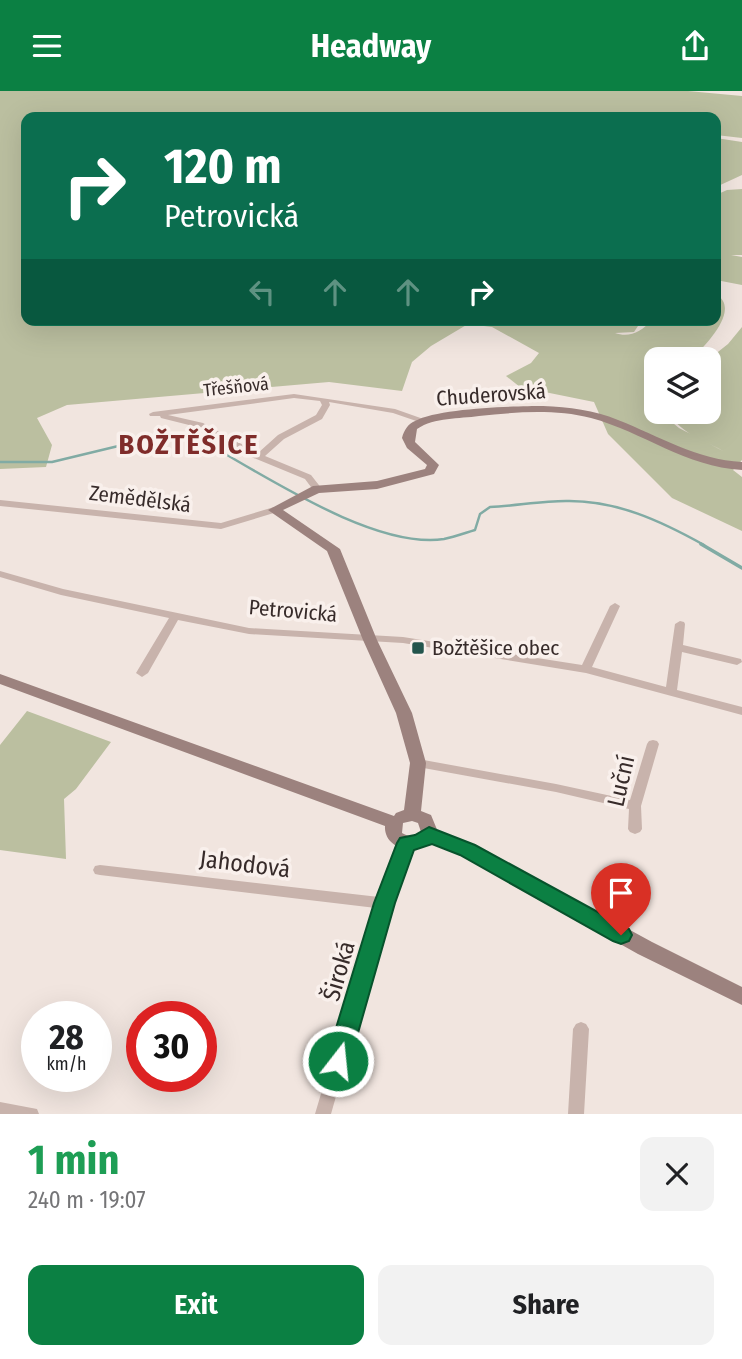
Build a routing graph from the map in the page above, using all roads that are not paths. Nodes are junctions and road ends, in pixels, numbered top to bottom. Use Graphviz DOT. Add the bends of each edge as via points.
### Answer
graph roads {
  1 [pos="323,398"];
  2 [pos="425,421"];
  3 [pos="259,457"];
  4 [pos="742,466"];
  5 [pos="307,494"];
  6 [pos="0,503"];
  7 [pos="274,510"];
  8 [pos="0,574"];
  9 [pos="615,606"];
  10 [pos="175,616"];
  11 [pos="680,624"];
  12 [pos="370,640"];
  13 [pos="677,647"];
  14 [pos="737,661"];
  15 [pos="586,669"];
  16 [pos="142,673"];
  17 [pos="0,680"];
  18 [pos="671,692"];
  19 [pos="742,711"];
  20 [pos="653,744"];
  21 [pos="418,763"];
  22 [pos="635,806"];
  23 [pos="412,815"];
  24 [pos="394,823"];
  25 [pos="635,829"];
  26 [pos="429,835"];
  27 [pos="407,843"];
  28 [pos="100,870"];
  29 [pos="384,903"];
  30 [pos="742,996"];
  31 [pos="581,1029"];
  32 [pos="0,1110"];
  33 [pos="31,1114"];
  34 [pos="323,1114"];
  35 [pos="576,1114"];
  1 -- 2 [label="street, Třešňová"];
  1 -- 3 [label="street" via="327,405 319,418 281,437"];
  1 -- 3 [label="street, Třešňová" via="294,396 153,414 200,425"];
  2 -- 4 [label="street, Chuderovská" via="497,411 575,412 598,416 714,463"];
  2 -- 5 [label="street, Chuderovská" via="413,428 408,438 430,460 430,471 377,485"];
  3 -- 5 [label="street" via="308,477"];
  5 -- 7 [label="street, Chuderovská"];
  6 -- 7 [label="street, Zemědělská" via="213,526"];
  7 -- 12 [label="street" via="333,549"];
  8 -- 10 [label="street, Petrovická"];
  9 -- 15 [label="street"];
  10 -- 12 [label="street, Petrovická" via="249,631"];
  10 -- 16 [label="street"];
  11 -- 13 [label="street"];
  12 -- 15 [label="street, Petrovická" via="441,645"];
  12 -- 21 [label="street" via="404,713"];
  13 -- 14 [label="street"];
  13 -- 18 [label="street"];
  15 -- 18 [label="street, Petrovická"];
  17 -- 24 [label="street"];
  18 -- 19 [label="street, Petrovická"];
  20 -- 22 [label="street, Luční"];
  21 -- 22 [label="street"];
  21 -- 23 [label="street"];
  22 -- 25 [label="street, Luční"];
  23 -- 24 [label="street"];
  23 -- 26 [label="street" via="429,824"];
  24 -- 27 [label="street" via="393,835"];
  26 -- 27 [label="street" via="420,842"];
  26 -- 30 [label="street" via="468,850"];
  27 -- 29 [label="street, Široká"];
  28 -- 29 [label="street, Jahodová"];
  29 -- 34 [label="street, Široká"];
  31 -- 35 [label="street"];
  32 -- 33 [label="street"];
}
